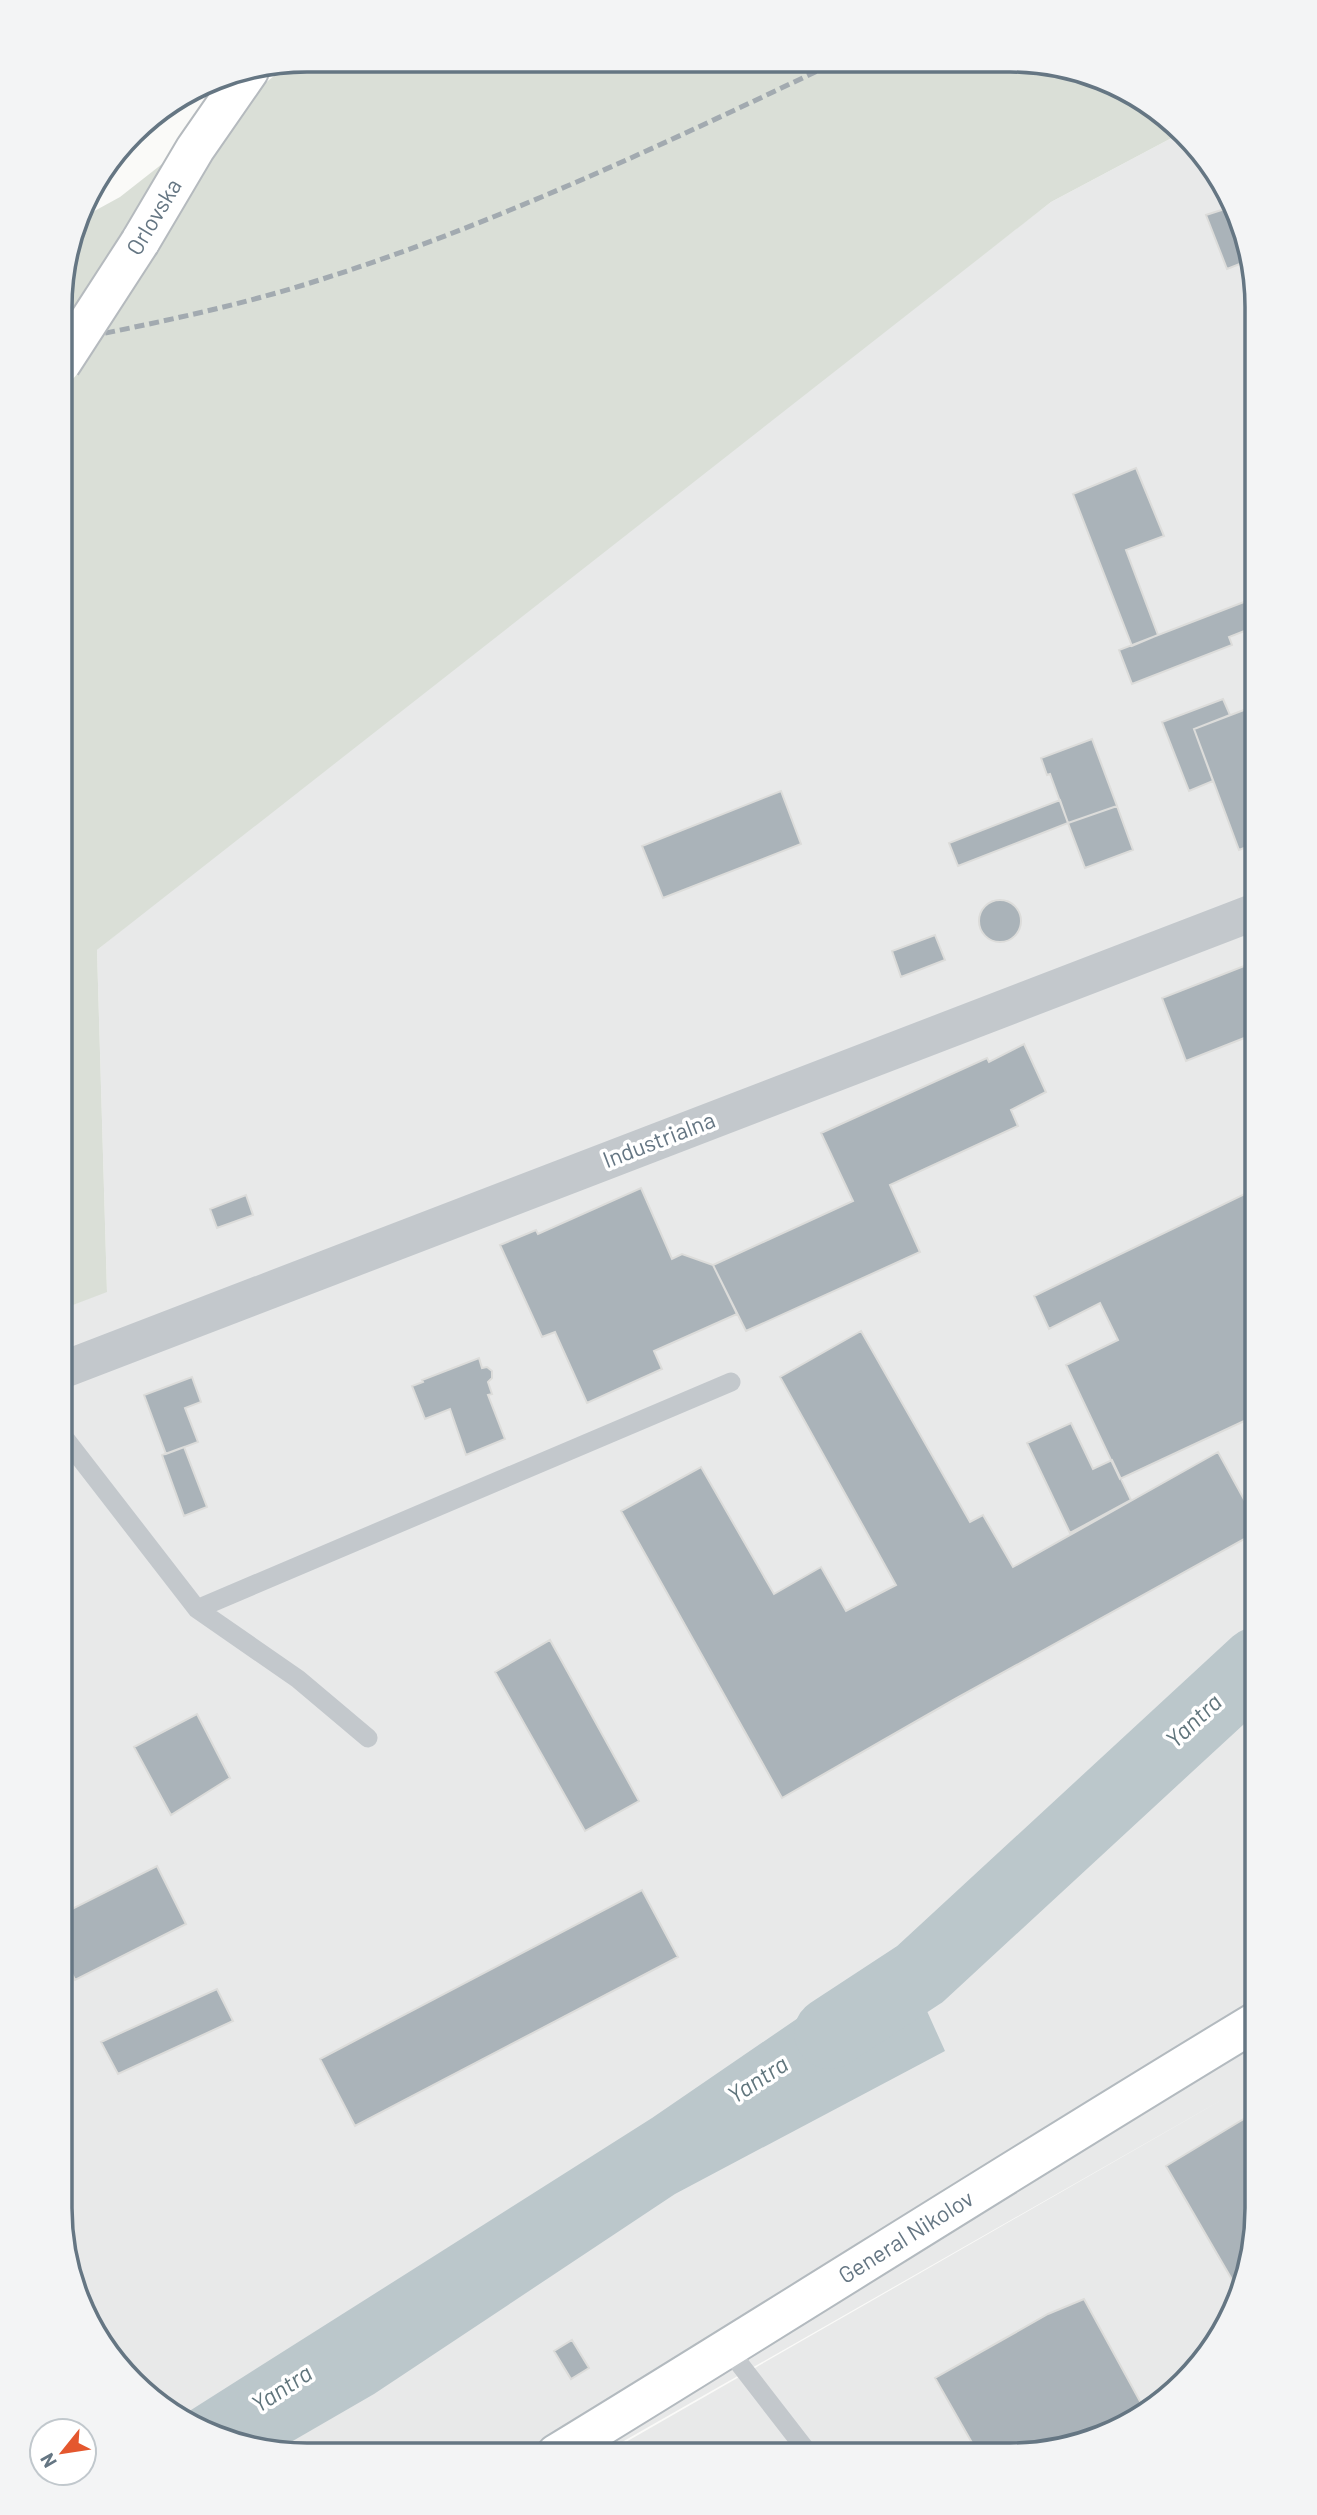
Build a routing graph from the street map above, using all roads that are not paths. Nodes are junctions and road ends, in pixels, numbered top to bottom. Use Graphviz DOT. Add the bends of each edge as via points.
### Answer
graph roads {
  1 [pos="241,81"];
  2 [pos="72,348"];
  3 [pos="1245,916"];
  4 [pos="72,1366"];
  5 [pos="731,1382"];
  6 [pos="72,1448"];
  7 [pos="197,1609"];
  8 [pos="368,1738"];
  9 [pos="1245,2028"];
  10 [pos="728,2349"];
  11 [pos="574,2443"];
  12 [pos="801,2443"];
  1 -- 2 [label="street, Orlovska, bridge"];
  3 -- 4 [label="street, Industrialna"];
  5 -- 7 [label="lane"];
  6 -- 7 [label="lane"];
  7 -- 8 [label="lane" via="298,1679"];
  9 -- 10 [label="street, General Nikolov"];
  10 -- 11 [label="street, General Nikolov"];
  10 -- 12 [label="lane"];
}
